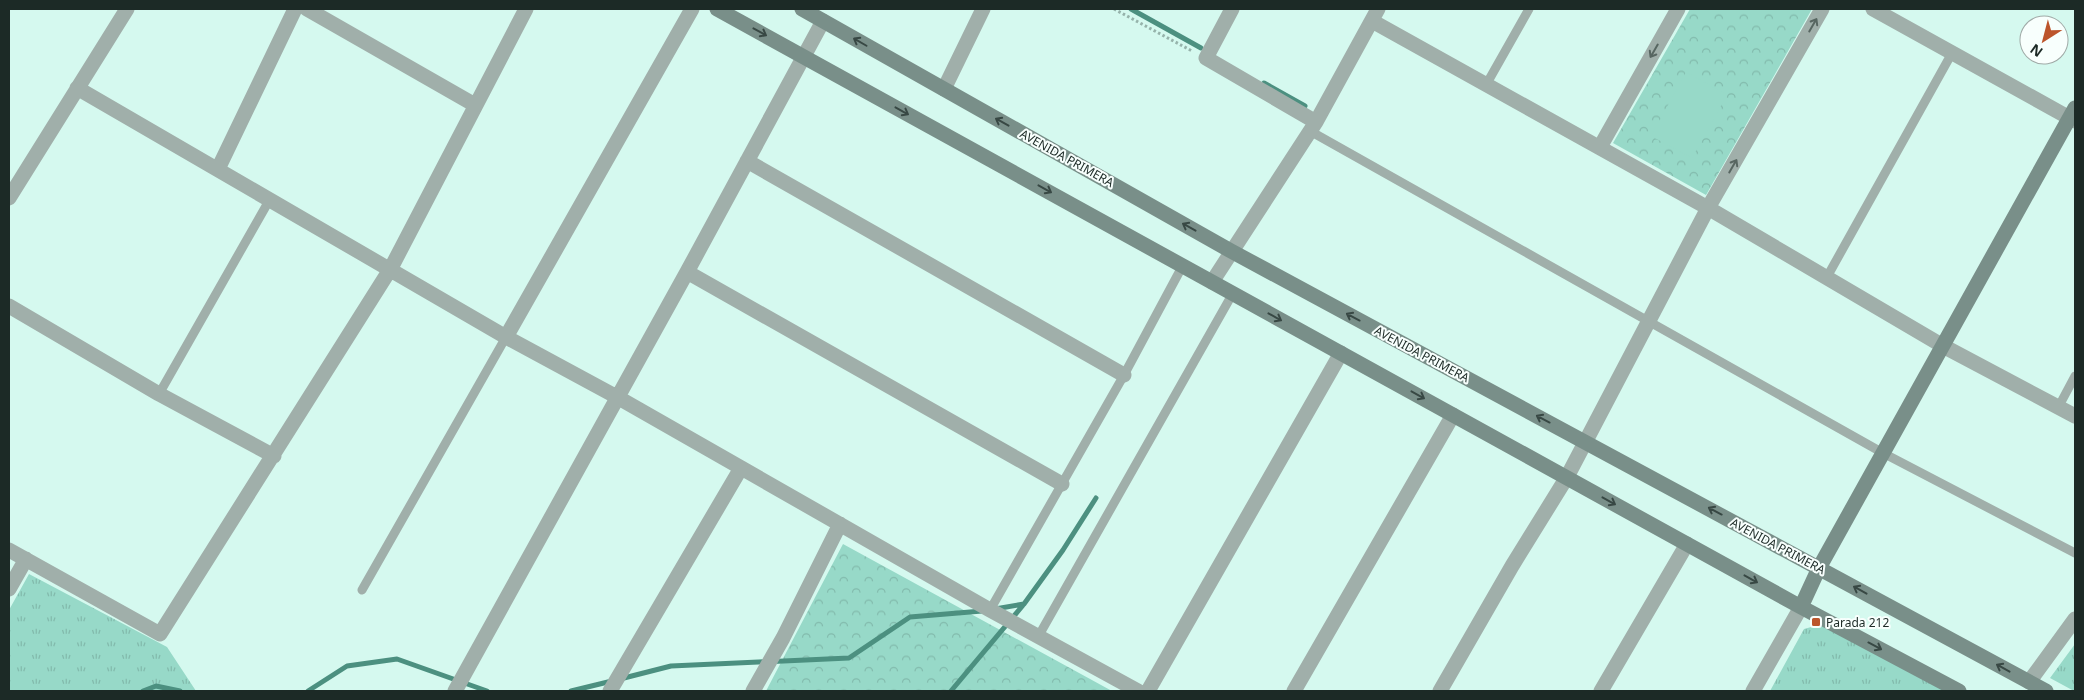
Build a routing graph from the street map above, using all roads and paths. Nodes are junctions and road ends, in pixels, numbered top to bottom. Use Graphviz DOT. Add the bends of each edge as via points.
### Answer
graph roads {
  1 [pos="127,9"];
  2 [pos="296,9"];
  3 [pos="307,9"];
  4 [pos="526,9"];
  5 [pos="692,9"];
  6 [pos="717,9"];
  7 [pos="802,9"];
  8 [pos="983,9"];
  9 [pos="1114,9"];
  10 [pos="1232,9"];
  11 [pos="1528,9"];
  12 [pos="1678,9"];
  13 [pos="1822,9"];
  14 [pos="1873,9"];
  15 [pos="1375,15"];
  16 [pos="823,20"];
  17 [pos="1952,53"];
  18 [pos="803,56"];
  19 [pos="1206,58"];
  20 [pos="1486,85"];
  21 [pos="77,88"];
  22 [pos="944,89"];
  23 [pos="475,105"];
  24 [pos="2074,116"];
  25 [pos="1313,126"];
  26 [pos="1600,148"];
  27 [pos="747,161"];
  28 [pos="218,169"];
  29 [pos="9,198"];
  30 [pos="270,199"];
  31 [pos="1708,208"];
  32 [pos="1231,251"];
  33 [pos="1183,266"];
  34 [pos="391,268"];
  35 [pos="687,272"];
  36 [pos="1827,277"];
  37 [pos="1212,282"];
  38 [pos="1233,293"];
  39 [pos="9,306"];
  40 [pos="1649,321"];
  41 [pos="506,337"];
  42 [pos="1943,346"];
  43 [pos="1341,353"];
  44 [pos="1124,375"];
  45 [pos="2075,376"];
  46 [pos="159,394"];
  47 [pos="618,396"];
  48 [pos="2059,406"];
  49 [pos="1453,415"];
  50 [pos="2075,416"];
  51 [pos="1586,442"];
  52 [pos="1883,453"];
  53 [pos="274,456"];
  54 [pos="741,468"];
  55 [pos="1566,477"];
  56 [pos="1062,484"];
  57 [pos="840,524"];
  58 [pos="1687,544"];
  59 [pos="9,550"];
  60 [pos="2075,553"];
  61 [pos="26,559"];
  62 [pos="1819,568"];
  63 [pos="9,589"];
  64 [pos="362,590"];
  65 [pos="1801,606"];
  66 [pos="990,610"];
  67 [pos="2075,619"];
  68 [pos="1038,637"];
  69 [pos="2029,682"];
  70 [pos="455,691"];
  71 [pos="610,691"];
  72 [pos="753,691"];
  73 [pos="1138,691"];
  74 [pos="1148,691"];
  75 [pos="1294,691"];
  76 [pos="1440,691"];
  77 [pos="1601,691"];
  78 [pos="1753,691"];
  79 [pos="1959,691"];
  80 [pos="2046,691"];
  1 -- 21 [label="street"];
  2 -- 28 [label="street"];
  3 -- 23 [label="street"];
  4 -- 23 [label="street"];
  5 -- 41 [label="street"];
  6 -- 18 [label="main road, one-way"];
  7 -- 16 [label="main road, AVENIDA PRIMERA"];
  8 -- 22 [label="street"];
  9 -- 19 [label="path"];
  10 -- 19 [label="street"];
  11 -- 20 [label="lane"];
  12 -- 26 [label="street, one-way"];
  31 -- 13 [label="street, one-way"];
  14 -- 17 [label="street"];
  15 -- 20 [label="street"];
  15 -- 25 [label="street"];
  16 -- 18 [label="street"];
  22 -- 16 [label="main road, AVENIDA PRIMERA, one-way"];
  17 -- 24 [label="street"];
  17 -- 36 [label="lane"];
  18 -- 27 [label="street"];
  18 -- 33 [label="main road, one-way"];
  19 -- 25 [label="street"];
  20 -- 26 [label="street"];
  21 -- 28 [label="street"];
  21 -- 29 [label="street"];
  32 -- 22 [label="main road, AVENIDA PRIMERA, one-way"];
  23 -- 34 [label="street"];
  24 -- 42 [label="main road"];
  25 -- 32 [label="street"];
  25 -- 40 [label="lane"];
  26 -- 31 [label="street"];
  27 -- 35 [label="street"];
  27 -- 44 [label="street"];
  28 -- 30 [label="street"];
  30 -- 34 [label="street"];
  30 -- 46 [label="lane"];
  31 -- 36 [label="street"];
  31 -- 40 [label="street"];
  32 -- 37 [label="street"];
  51 -- 32 [label="main road, AVENIDA PRIMERA, one-way"];
  33 -- 37 [label="main road"];
  33 -- 44 [label="lane"];
  34 -- 41 [label="street"];
  34 -- 53 [label="street"];
  35 -- 47 [label="street"];
  35 -- 56 [label="street"];
  36 -- 42 [label="street"];
  37 -- 38 [label="main road"];
  38 -- 43 [label="main road, one-way"];
  38 -- 68 [label="lane"];
  39 -- 46 [label="street"];
  40 -- 51 [label="street"];
  40 -- 52 [label="lane"];
  41 -- 47 [label="street"];
  41 -- 64 [label="lane"];
  42 -- 48 [label="street"];
  42 -- 52 [label="main road"];
  43 -- 49 [label="main road, one-way"];
  43 -- 74 [label="street"];
  44 -- 56 [label="lane"];
  45 -- 48 [label="lane"];
  46 -- 53 [label="street"];
  47 -- 54 [label="street"];
  47 -- 70 [label="street"];
  48 -- 50 [label="street"];
  49 -- 55 [label="main road"];
  49 -- 75 [label="street"];
  51 -- 55 [label="street"];
  62 -- 51 [label="main road, AVENIDA PRIMERA, one-way"];
  52 -- 60 [label="lane"];
  52 -- 62 [label="main road"];
  53 -- 61 [label="street" via="160,634"];
  54 -- 57 [label="street"];
  54 -- 71 [label="street"];
  55 -- 58 [label="main road, one-way"];
  55 -- 76 [label="street"];
  56 -- 66 [label="lane"];
  57 -- 66 [label="street"];
  57 -- 72 [label="street"];
  58 -- 65 [label="main road, one-way"];
  58 -- 77 [label="street"];
  59 -- 61 [label="street"];
  61 -- 63 [label="street"];
  62 -- 65 [label="main road"];
  69 -- 62 [label="main road, AVENIDA PRIMERA, one-way"];
  65 -- 78 [label="street"];
  65 -- 79 [label="main road, one-way"];
  66 -- 68 [label="street"];
  67 -- 69 [label="street"];
  68 -- 73 [label="street"];
  69 -- 80 [label="main road, AVENIDA PRIMERA"];
}
